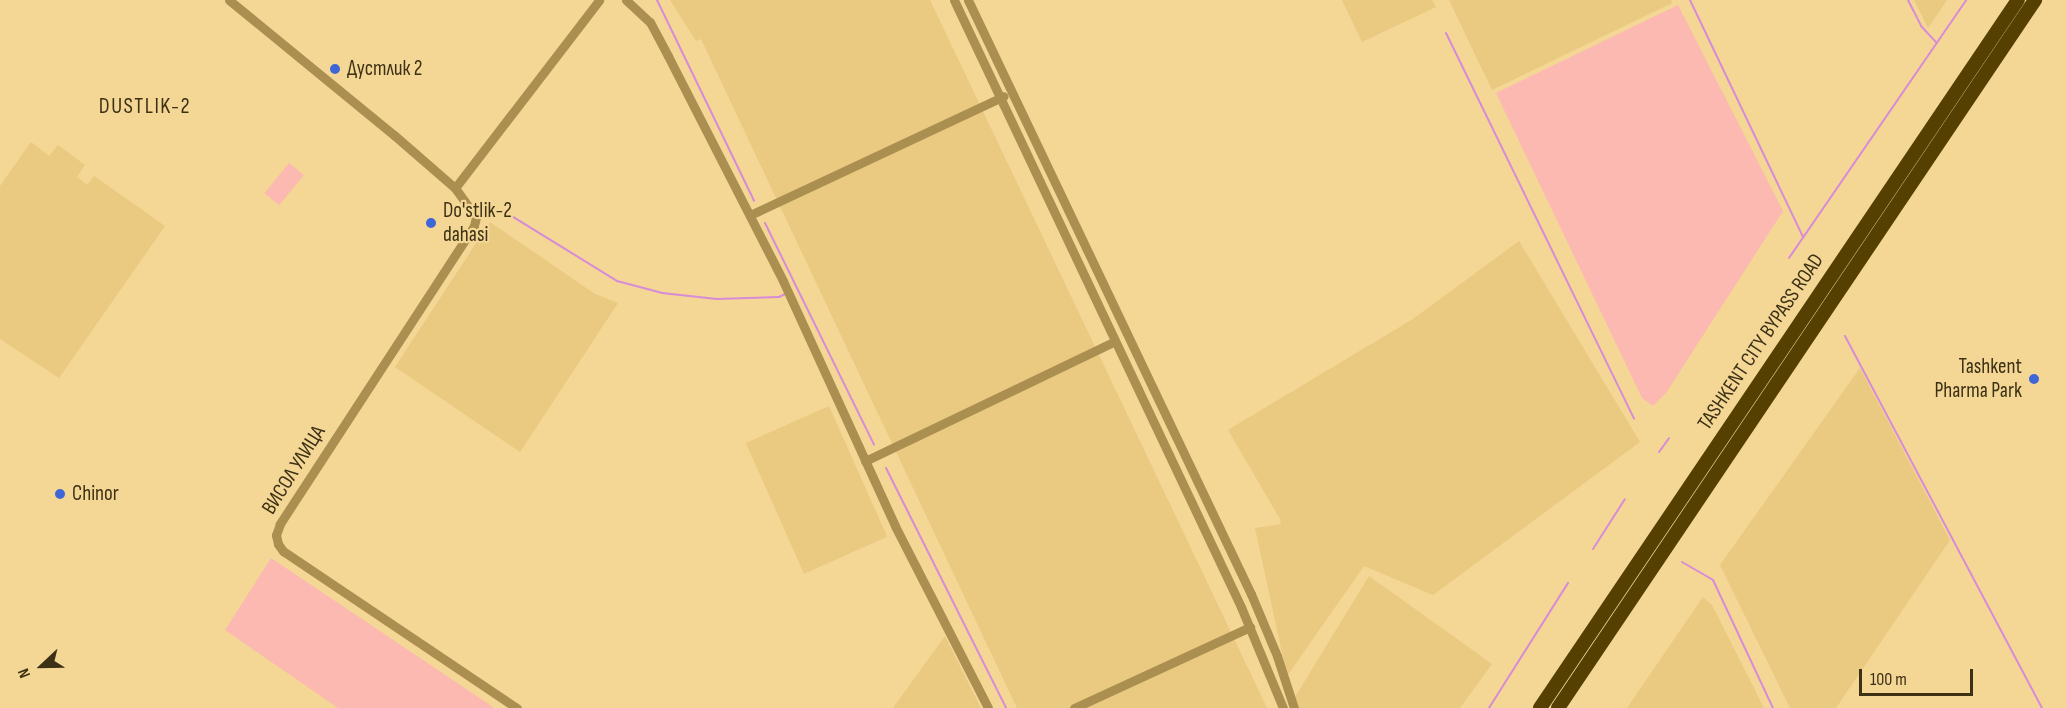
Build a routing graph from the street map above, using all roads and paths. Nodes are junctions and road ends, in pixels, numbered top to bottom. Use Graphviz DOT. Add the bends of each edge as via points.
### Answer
graph roads {
  1 [pos="229,0"];
  2 [pos="599,0"];
  3 [pos="626,0"];
  4 [pos="954,0"];
  5 [pos="968,0"];
  6 [pos="2018,0"];
  7 [pos="2035,0"];
  8 [pos="1012,92"];
  9 [pos="1000,98"];
  10 [pos="455,188"];
  11 [pos="750,215"];
  12 [pos="1115,341"];
  13 [pos="1177,438"];
  14 [pos="1165,444"];
  15 [pos="865,461"];
  16 [pos="1250,627"];
  17 [pos="1557,683"];
  18 [pos="1569,691"];
  19 [pos="517,708"];
  20 [pos="988,708"];
  21 [pos="1074,708"];
  22 [pos="1283,708"];
  23 [pos="1294,708"];
  24 [pos="1540,708"];
  25 [pos="1558,708"];
  1 -- 10 [label="street"];
  2 -- 10 [label="street"];
  3 -- 11 [label="street" via="643,14 656,33"];
  4 -- 9 [label="street"];
  5 -- 8 [label="street"];
  6 -- 17 [label="highway, TASHKENT CITY BYPASS ROAD"];
  7 -- 18 [label="highway, TASHKENT CITY BYPASS ROAD"];
  8 -- 9 [label="street"];
  8 -- 13 [label="street"];
  9 -- 11 [label="street"];
  9 -- 12 [label="street"];
  10 -- 19 [label="street, ВИСОЛ УЛИЦА" via="476,217 474,226 276,535 283,551"];
  11 -- 15 [label="street"];
  12 -- 14 [label="street"];
  12 -- 15 [label="street"];
  13 -- 14 [label="street"];
  13 -- 23 [label="street" via="1266,627"];
  14 -- 16 [label="street"];
  15 -- 20 [label="street"];
  16 -- 21 [label="street"];
  16 -- 22 [label="street"];
  17 -- 18 [label="highway" via="1565,684"];
  17 -- 24 [label="highway, TASHKENT CITY BYPASS ROAD"];
  18 -- 25 [label="highway, TASHKENT CITY BYPASS ROAD"];
}
